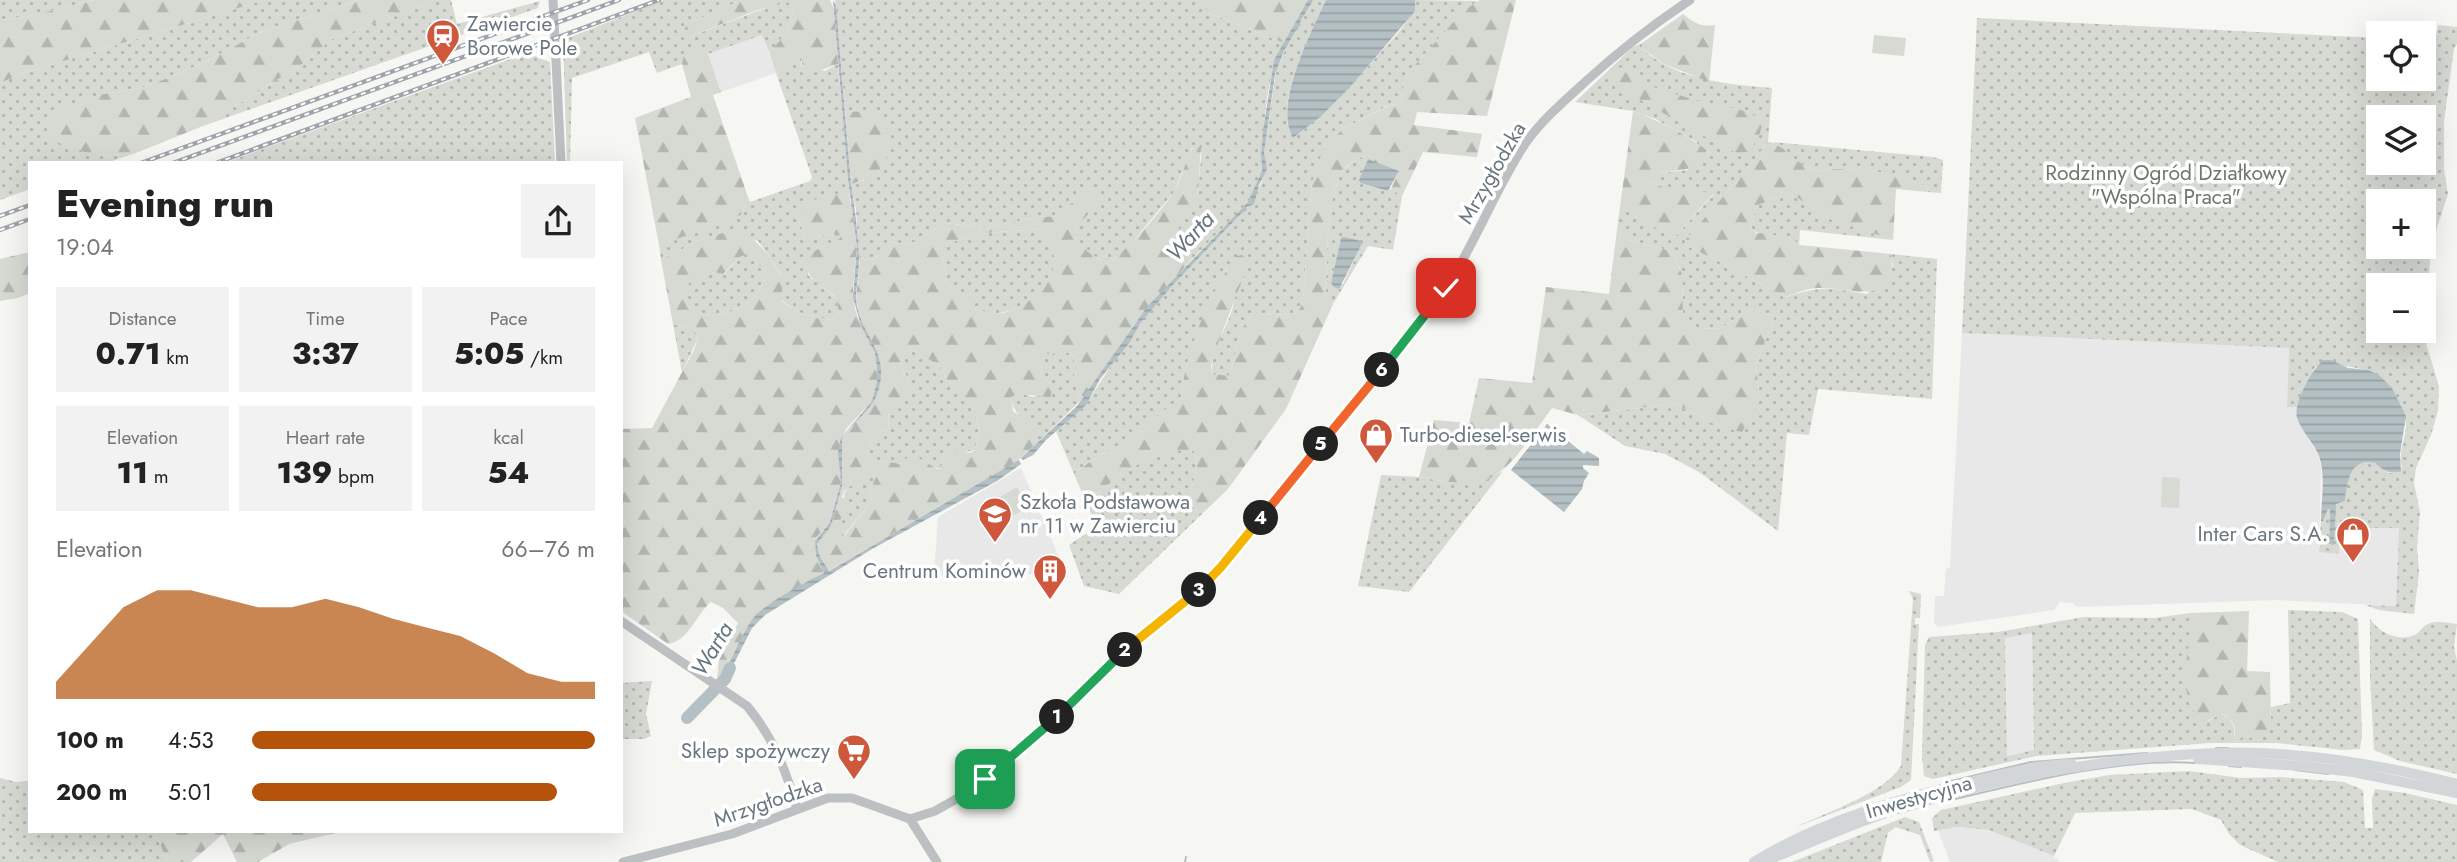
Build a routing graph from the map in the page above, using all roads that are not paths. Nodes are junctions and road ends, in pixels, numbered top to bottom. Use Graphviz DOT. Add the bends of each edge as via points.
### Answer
graph roads {
  1 [pos="553,0"];
  2 [pos="1690,0"];
  3 [pos="561,161"];
  4 [pos="623,622"];
  5 [pos="2166,757"];
  6 [pos="2094,764"];
  7 [pos="2457,784"];
  8 [pos="2457,793"];
  9 [pos="797,809"];
  10 [pos="910,819"];
  11 [pos="623,862"];
  12 [pos="937,862"];
  13 [pos="1754,862"];
  14 [pos="1763,862"];
  1 -- 3 [label="street"];
  2 -- 10 [label="street, Mrzygłodzka" via="1623,47 1534,132 1439,298 1208,582 971,790 935,811"];
  4 -- 9 [label="street" via="747,706 769,733"];
  5 -- 6 [label="main road, Inwestycyjna"];
  5 -- 7 [label="main road, Inwestycyjna" via="2216,753 2297,756 2385,767"];
  5 -- 8 [label="main road, Inwestycyjna" via="2349,771"];
  6 -- 13 [label="main road, Inwestycyjna" via="2045,765 1919,794 1800,838"];
  6 -- 14 [label="main road, Inwestycyjna" via="1902,807"];
  9 -- 10 [label="street, Mrzygłodzka" via="845,797"];
  9 -- 11 [label="street, Mrzygłodzka" via="732,834"];
  10 -- 12 [label="street"];
}
